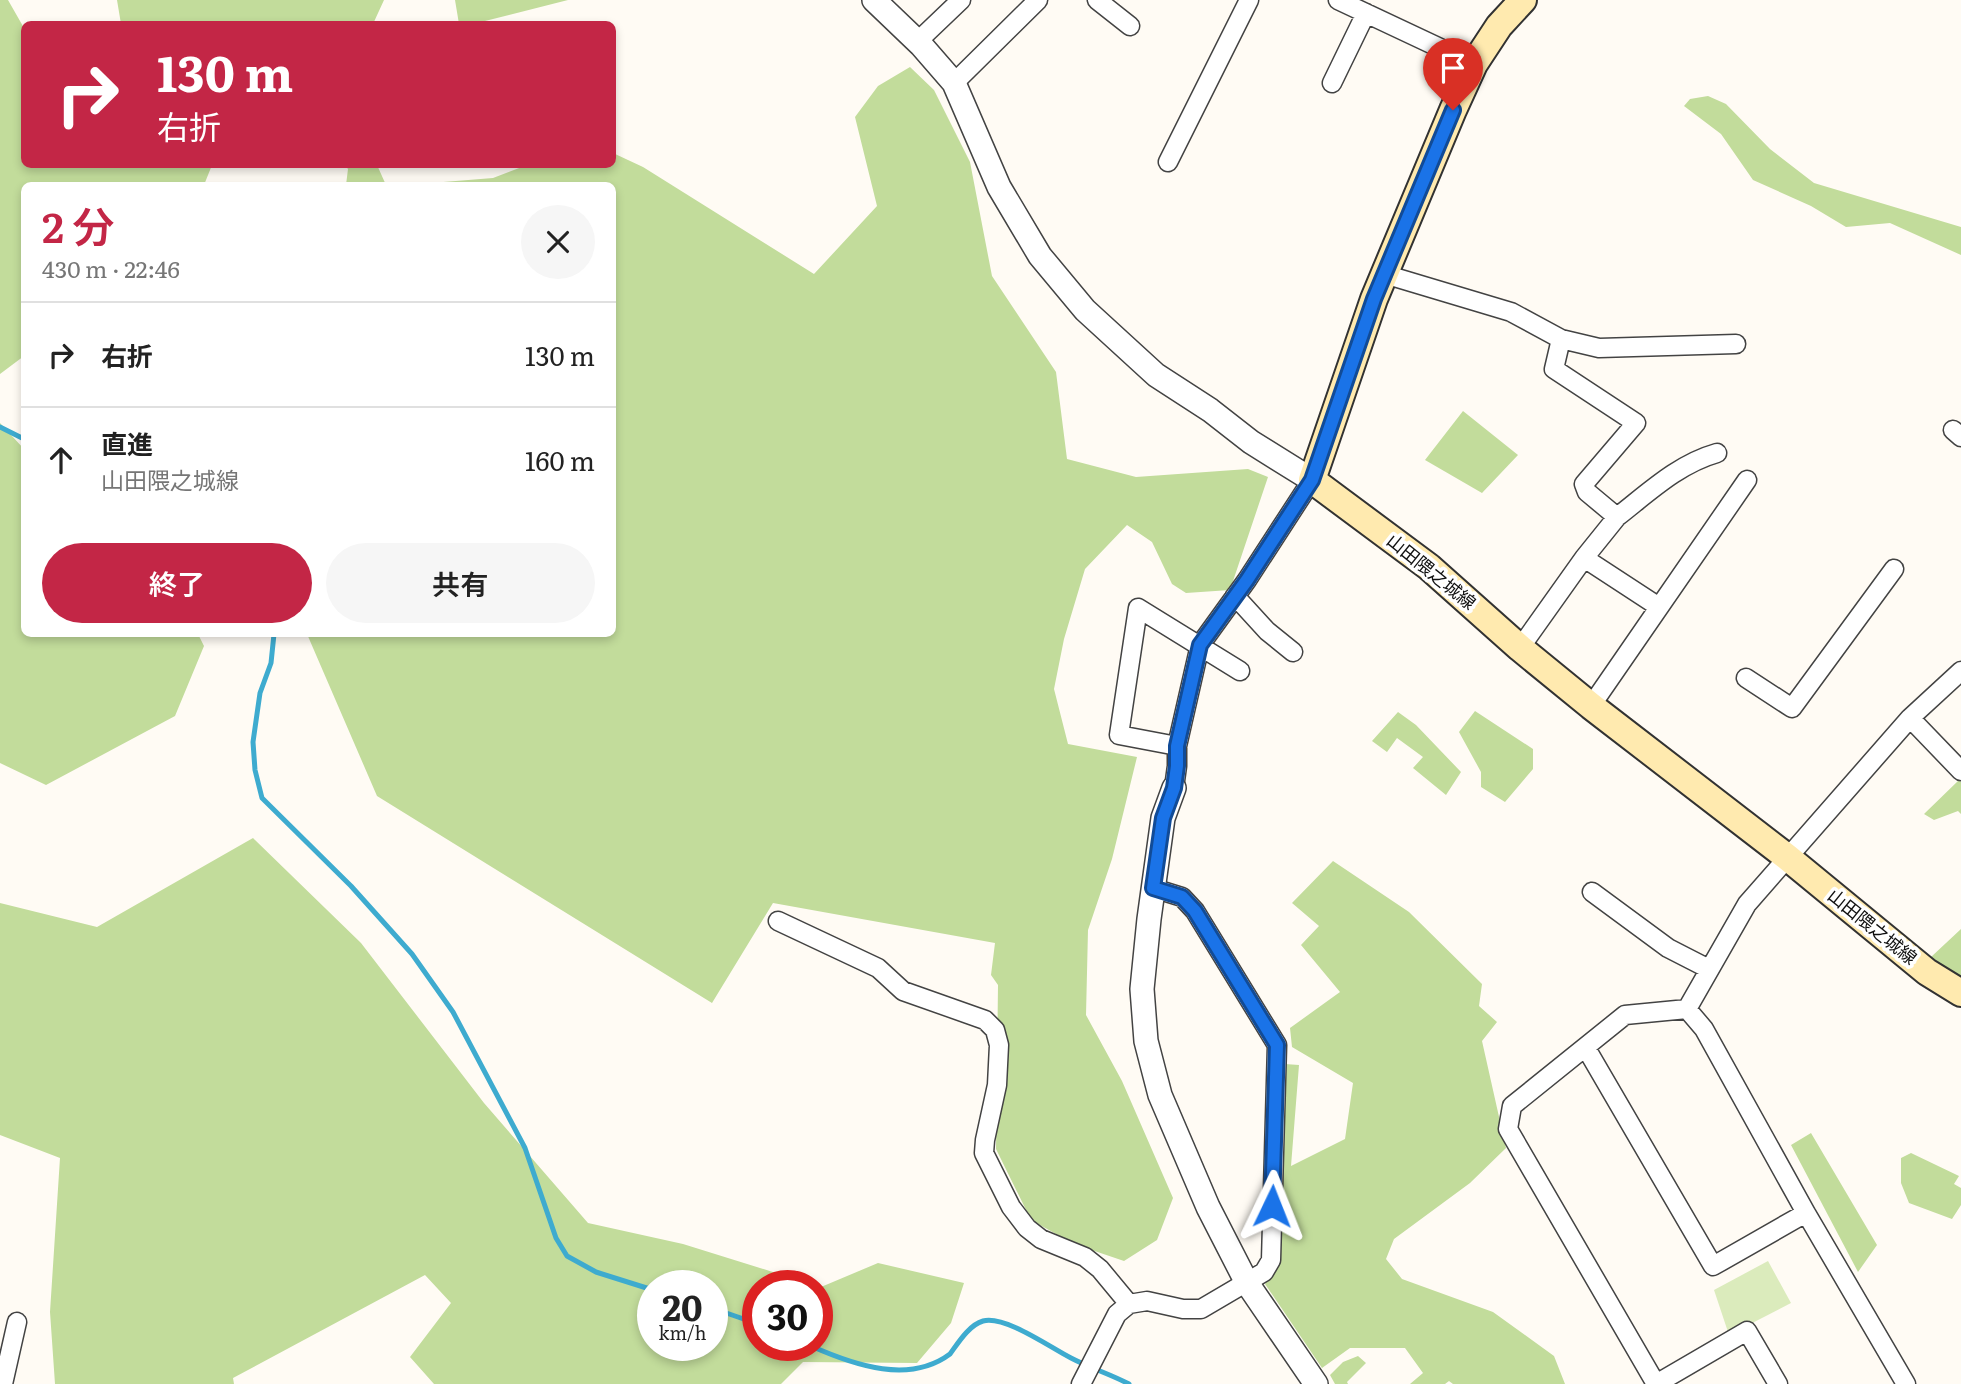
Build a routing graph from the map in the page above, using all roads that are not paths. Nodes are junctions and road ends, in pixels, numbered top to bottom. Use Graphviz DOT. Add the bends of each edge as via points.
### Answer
graph roads {
  1 [pos="874,0"];
  2 [pos="961,0"];
  3 [pos="1038,0"];
  4 [pos="1097,0"];
  5 [pos="1249,0"];
  6 [pos="1339,0"];
  7 [pos="1523,0"];
  8 [pos="1366,13"];
  9 [pos="1130,26"];
  10 [pos="917,42"];
  11 [pos="1474,64"];
  12 [pos="954,83"];
  13 [pos="1332,83"];
  14 [pos="1168,162"];
  15 [pos="1384,274"];
  16 [pos="1561,339"];
  17 [pos="1736,344"];
  18 [pos="1717,453"];
  19 [pos="1312,480"];
  20 [pos="1748,480"];
  21 [pos="1617,517"];
  22 [pos="1584,558"];
  23 [pos="1894,569"];
  24 [pos="1235,596"];
  25 [pos="1659,607"];
  26 [pos="1200,645"];
  27 [pos="1520,648"];
  28 [pos="1293,652"];
  29 [pos="1240,671"];
  30 [pos="1961,671"];
  31 [pos="1746,678"];
  32 [pos="1591,706"];
  33 [pos="1910,718"];
  34 [pos="1177,746"];
  35 [pos="1961,771"];
  36 [pos="1174,788"];
  37 [pos="1787,857"];
  38 [pos="1153,888"];
  39 [pos="1592,892"];
  40 [pos="778,921"];
  41 [pos="1709,969"];
  42 [pos="1961,993"];
  43 [pos="1687,1009"];
  44 [pos="1586,1048"];
  45 [pos="1806,1213"];
  46 [pos="1247,1283"];
  47 [pos="1129,1304"];
  48 [pos="17,1322"];
  49 [pos="1083,1381"];
  50 [pos="3,1384"];
  51 [pos="1316,1384"];
  52 [pos="1656,1384"];
  53 [pos="1778,1384"];
  54 [pos="1906,1384"];
  1 -- 10 [label="street"];
  2 -- 10 [label="street"];
  3 -- 12 [label="street"];
  4 -- 9 [label="street"];
  5 -- 14 [label="street"];
  6 -- 8 [label="street"];
  7 -- 11 [label="main road"];
  8 -- 11 [label="street"];
  8 -- 13 [label="street"];
  10 -- 12 [label="street"];
  11 -- 15 [label="main road"];
  12 -- 19 [label="street" via="999,187 1040,256 1085,310 1156,375"];
  15 -- 16 [label="street" via="1511,312"];
  15 -- 19 [label="main road"];
  16 -- 17 [label="street" via="1599,348"];
  16 -- 21 [label="street" via="1554,369 1636,423 1584,484 1587,492"];
  18 -- 21 [label="street" via="1673,473"];
  19 -- 24 [label="street"];
  19 -- 27 [label="main road, 山田隈之城線" via="1429,567"];
  20 -- 25 [label="street"];
  21 -- 22 [label="street"];
  22 -- 25 [label="street"];
  22 -- 27 [label="street"];
  23 -- 31 [label="street" via="1792,708"];
  24 -- 26 [label="street"];
  24 -- 28 [label="street"];
  25 -- 32 [label="street"];
  26 -- 29 [label="street"];
  26 -- 34 [label="street"];
  26 -- 34 [label="street" via="1138,608 1119,735"];
  27 -- 32 [label="main road, 山田隈之城線"];
  30 -- 33 [label="street"];
  32 -- 37 [label="main road, 山田隈之城線"];
  33 -- 35 [label="street"];
  33 -- 37 [label="street"];
  34 -- 36 [label="street"];
  36 -- 38 [label="street" via="1163,818"];
  37 -- 41 [label="street" via="1747,904"];
  37 -- 42 [label="main road, 山田隈之城線" via="1927,972"];
  38 -- 46 [label="street" via="1142,989 1146,1041 1160,1096"];
  38 -- 46 [label="street" via="1182,897 1195,911 1277,1045 1271,1260 1264,1272"];
  39 -- 41 [label="street" via="1668,948"];
  40 -- 47 [label="street" via="878,968 903,990 985,1020 995,1030 997,1085 984,1153 1027,1228 1041,1239 1085,1257"];
  41 -- 43 [label="street"];
  43 -- 44 [label="street" via="1625,1015"];
  43 -- 45 [label="street" via="1704,1029"];
  44 -- 45 [label="street" via="1713,1266"];
  44 -- 52 [label="street" via="1512,1106 1508,1129"];
  45 -- 54 [label="street"];
  46 -- 47 [label="street" via="1201,1309 1147,1301"];
  46 -- 51 [label="street"];
  47 -- 49 [label="street" via="1117,1314"];
  48 -- 50 [label="street"];
  52 -- 53 [label="street" via="1747,1331"];
}
